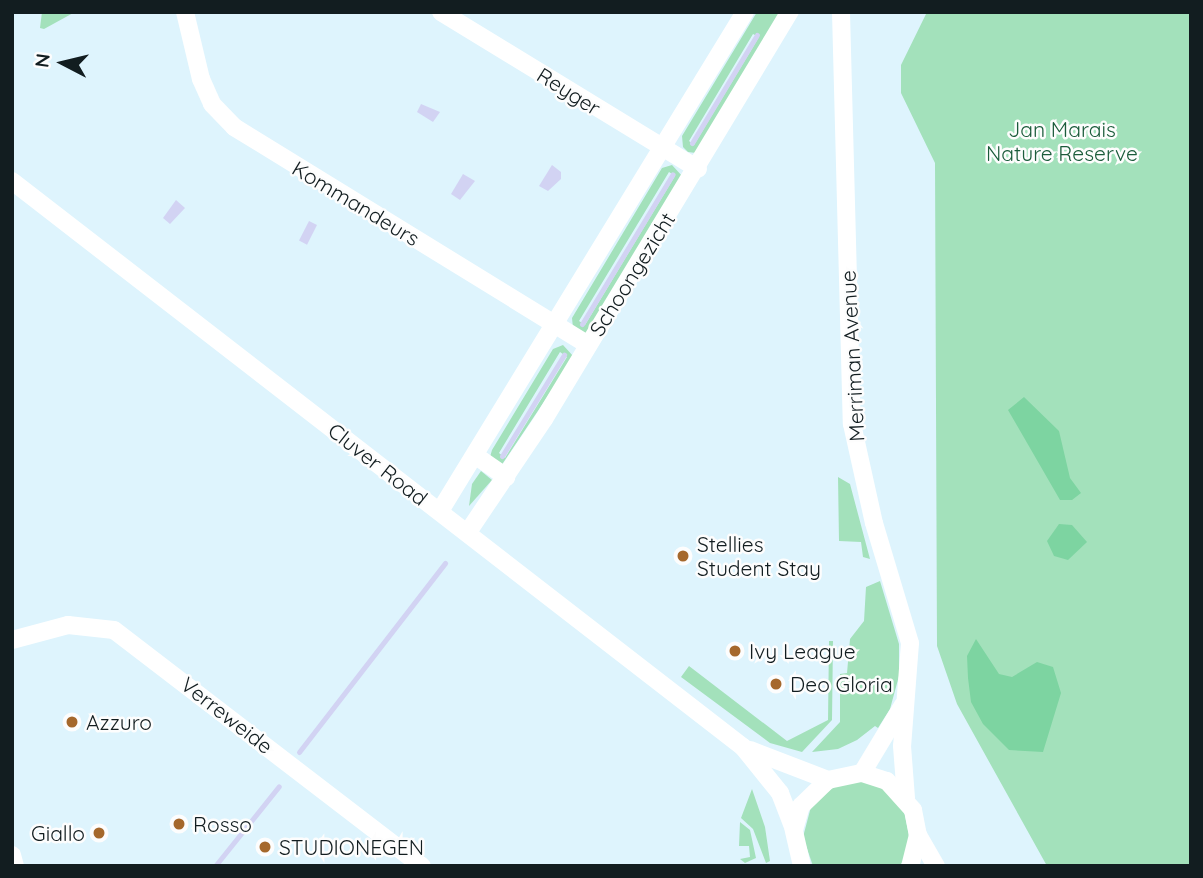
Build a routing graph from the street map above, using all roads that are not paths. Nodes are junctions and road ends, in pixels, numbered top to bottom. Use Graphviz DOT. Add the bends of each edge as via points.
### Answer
graph roads {
  1 [pos="185,12"];
  2 [pos="441,12"];
  3 [pos="745,12"];
  4 [pos="790,12"];
  5 [pos="841,12"];
  6 [pos="664,149"];
  7 [pos="698,169"];
  8 [pos="12,181"];
  9 [pos="556,326"];
  10 [pos="588,345"];
  11 [pos="476,456"];
  12 [pos="506,477"];
  13 [pos="440,511"];
  14 [pos="468,532"];
  15 [pos="12,640"];
  16 [pos="909,693"];
  17 [pos="743,747"];
  18 [pos="862,773"];
  19 [pos="828,780"];
  20 [pos="906,798"];
  21 [pos="794,830"];
  22 [pos="918,835"];
  23 [pos="12,855"];
  24 [pos="15,866"];
  25 [pos="422,866"];
  26 [pos="803,866"];
  27 [pos="910,866"];
  28 [pos="936,866"];
  1 -- 9 [label="street, Kommandeurs" via="201,79 212,104 234,127"];
  2 -- 6 [label="street, Reyger"];
  3 -- 6 [label="street, Schoongezicht"];
  4 -- 7 [label="street, Schoongezicht"];
  5 -- 16 [label="street, Merriman Avenue" via="852,424 874,523 908,632"];
  6 -- 7 [label="street, Reyger"];
  6 -- 9 [label="street, Schoongezicht"];
  7 -- 10 [label="street, Schoongezicht"];
  8 -- 13 [label="street, Cluver Road"];
  9 -- 10 [label="street, Kommandeurs"];
  9 -- 11 [label="street, Schoongezicht"];
  10 -- 12 [label="street, Schoongezicht"];
  11 -- 12 [label="street"];
  11 -- 13 [label="street, Schoongezicht"];
  12 -- 14 [label="street, Schoongezicht"];
  13 -- 14 [label="street, Cluver Road"];
  14 -- 17 [label="street, Cluver Road"];
  15 -- 25 [label="street, Verreweide" via="82,623 114,630"];
  16 -- 18 [label="street, Merriman Avenue" via="886,740"];
  16 -- 20 [label="street, Merriman Avenue" via="902,746"];
  17 -- 19 [label="street, Cluver Road"];
  17 -- 21 [label="street, Cluver Road" via="780,793"];
  18 -- 19 [label="street"];
  18 -- 20 [label="street" via="887,781"];
  19 -- 21 [label="street" via="801,806"];
  20 -- 22 [label="street, Merriman Avenue"];
  21 -- 26 [label="street, Cluver Road"];
  22 -- 27 [label="street"];
  22 -- 28 [label="street, Merriman Avenue"];
  23 -- 24 [label="street"];
}
